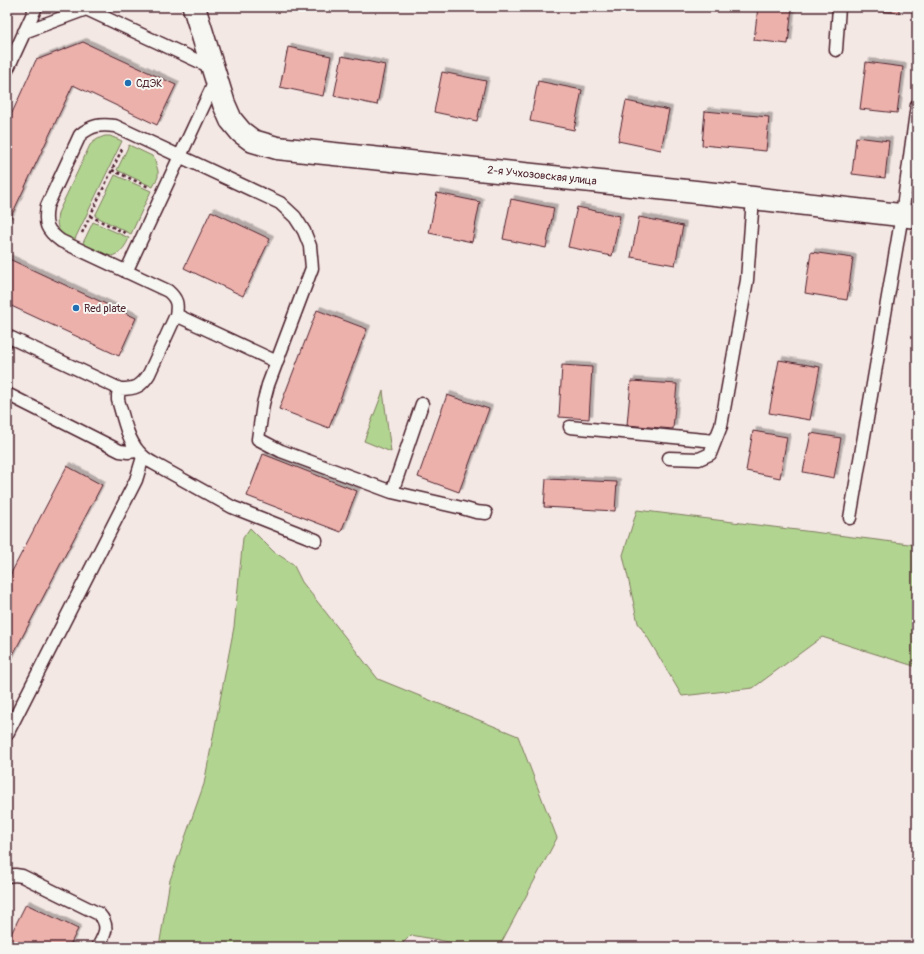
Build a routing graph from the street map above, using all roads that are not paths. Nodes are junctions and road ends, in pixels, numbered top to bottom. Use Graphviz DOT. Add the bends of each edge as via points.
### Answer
graph roads {
  1 [pos="36,7"];
  2 [pos="194,7"];
  3 [pos="839,7"];
  4 [pos="84,8"];
  5 [pos="24,32"];
  6 [pos="836,50"];
  7 [pos="7,70"];
  8 [pos="214,73"];
  9 [pos="917,105"];
  10 [pos="179,156"];
  11 [pos="753,198"];
  12 [pos="910,216"];
  13 [pos="126,272"];
  14 [pos="176,315"];
  15 [pos="7,336"];
  16 [pos="277,362"];
  17 [pos="120,389"];
  18 [pos="7,394"];
  19 [pos="422,404"];
  20 [pos="570,427"];
  21 [pos="715,441"];
  22 [pos="140,454"];
  23 [pos="668,458"];
  24 [pos="392,492"];
  25 [pos="486,514"];
  26 [pos="850,518"];
  27 [pos="316,540"];
  28 [pos="7,734"];
  29 [pos="7,876"];
  30 [pos="98,947"];
  1 -- 5 [label="lane"];
  2 -- 8 [label="street, 2-я Учхозовская улица"];
  3 -- 6 [label="lane"];
  4 -- 5 [label="lane"];
  4 -- 8 [label="lane"];
  5 -- 7 [label="lane"];
  8 -- 10 [label="lane"];
  8 -- 11 [label="street, 2-я Учхозовская улица" via="231,120 241,132 253,141 277,148"];
  9 -- 12 [label="lane"];
  10 -- 13 [label="lane"];
  10 -- 13 [label="lane" via="115,126 104,124 87,129 80,135 47,206 45,217 52,234 61,241"];
  10 -- 16 [label="lane" via="280,203 295,217 304,231 310,246 312,268"];
  11 -- 12 [label="street, 2-я Учхозовская улица"];
  11 -- 21 [label="lane" via="747,280 721,426"];
  12 -- 26 [label="lane"];
  13 -- 14 [label="lane" via="174,296 178,307"];
  14 -- 16 [label="lane"];
  14 -- 17 [label="lane" via="145,381 135,388"];
  15 -- 17 [label="lane"];
  16 -- 24 [label="lane" via="263,404 258,439 281,451"];
  17 -- 22 [label="lane" via="118,400 130,438"];
  18 -- 22 [label="lane" via="120,451"];
  19 -- 24 [label="lane"];
  20 -- 21 [label="lane"];
  21 -- 23 [label="lane" via="710,454 699,459"];
  22 -- 27 [label="lane" via="153,464 232,507"];
  22 -- 28 [label="lane" via="136,480 131,491"];
  24 -- 25 [label="lane"];
  29 -- 30 [label="lane" via="22,876 99,914 106,925 106,931"];
}
